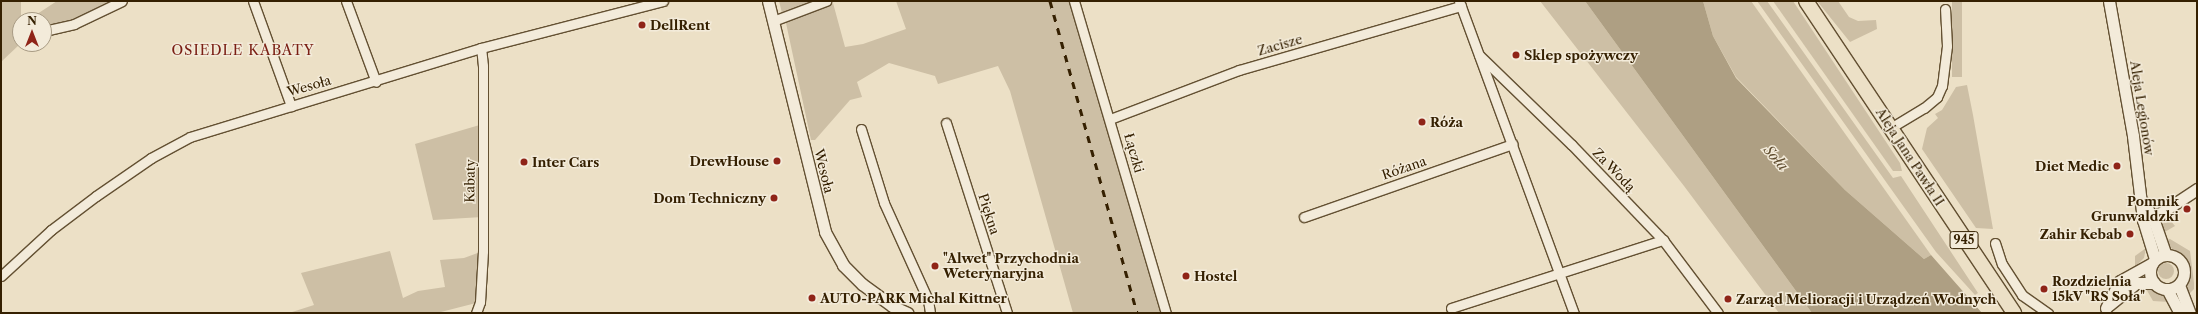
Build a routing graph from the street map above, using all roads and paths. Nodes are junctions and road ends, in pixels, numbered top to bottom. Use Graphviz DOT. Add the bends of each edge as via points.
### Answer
graph roads {
  1 [pos="122,1"];
  2 [pos="253,1"];
  3 [pos="346,1"];
  4 [pos="663,1"];
  5 [pos="768,1"];
  6 [pos="826,1"];
  7 [pos="1074,1"];
  8 [pos="1806,1"];
  9 [pos="2109,1"];
  10 [pos="2115,1"];
  11 [pos="1460,4"];
  12 [pos="1945,9"];
  13 [pos="773,21"];
  14 [pos="2113,21"];
  15 [pos="52,29"];
  16 [pos="481,48"];
  17 [pos="1479,55"];
  18 [pos="376,82"];
  19 [pos="290,106"];
  20 [pos="1110,119"];
  21 [pos="946,123"];
  22 [pos="1892,126"];
  23 [pos="861,129"];
  24 [pos="1513,144"];
  25 [pos="2197,189"];
  26 [pos="2142,200"];
  27 [pos="1304,218"];
  28 [pos="2152,218"];
  29 [pos="1663,240"];
  30 [pos="1995,242"];
  31 [pos="2166,255"];
  32 [pos="2154,261"];
  33 [pos="1560,274"];
  34 [pos="1,276"];
  35 [pos="2154,283"];
  36 [pos="2179,285"];
  37 [pos="2167,289"];
  38 [pos="1451,308"];
  39 [pos="2104,311"];
  40 [pos="476,313"];
  41 [pos="908,313"];
  42 [pos="930,313"];
  43 [pos="1007,313"];
  44 [pos="1166,313"];
  45 [pos="1574,313"];
  46 [pos="1718,313"];
  47 [pos="2014,313"];
  48 [pos="2048,313"];
  49 [pos="2180,313"];
  50 [pos="2190,313"];
  1 -- 15 [label="street" via="74,24"];
  2 -- 19 [label="street"];
  3 -- 18 [label="street"];
  4 -- 16 [label="street, Wesoła"];
  5 -- 13 [label="street, Wesoła"];
  6 -- 13 [label="street"];
  7 -- 20 [label="street, Łączki"];
  8 -- 22 [label="main road, Aleja Jana Pawła II / 945"];
  9 -- 14 [label="street, Aleja Legionów"];
  10 -- 14 [label="street, Aleja Legionów"];
  11 -- 17 [label="street"];
  11 -- 20 [label="street, Zacisze" via="1239,70"];
  12 -- 22 [label="street" via="1946,46 1942,86 1937,97 1924,108"];
  13 -- 41 [label="street, Wesoła" via="816,199 828,238 843,265 862,284 892,306"];
  14 -- 26 [label="street, Aleja Legionów"];
  16 -- 18 [label="street, Wesoła"];
  16 -- 40 [label="street, Kabaty" via="483,251 480,302"];
  17 -- 24 [label="street"];
  17 -- 29 [label="street, Za Wodą" via="1572,145"];
  18 -- 19 [label="street, Wesoła"];
  19 -- 34 [label="street, Wesoła" via="190,137 151,158 51,230"];
  20 -- 44 [label="street, Łączki"];
  21 -- 43 [label="street, Piękna"];
  22 -- 47 [label="main road, Aleja Jana Pawła II / 945" via="1958,232"];
  23 -- 42 [label="street" via="884,203 928,300"];
  24 -- 27 [label="street, Różana"];
  24 -- 33 [label="street"];
  25 -- 28 [label="street"];
  26 -- 28 [label="street, Aleja Legionów"];
  26 -- 32 [label="street, Aleja Legionów" via="2143,220"];
  28 -- 31 [label="street, Aleja Legionów"];
  29 -- 33 [label="street"];
  29 -- 46 [label="street, Za Wodą"];
  30 -- 48 [label="street" via="2002,264 2022,295"];
  31 -- 32 [label="street"];
  31 -- 36 [label="street" via="2172,255 2182,263 2184,274"];
  32 -- 35 [label="street" via="2150,275"];
  32 -- 39 [label="street" via="2120,282"];
  33 -- 38 [label="street"];
  33 -- 45 [label="street"];
  35 -- 37 [label="street"];
  35 -- 39 [label="street" via="2136,283"];
  36 -- 37 [label="street"];
  36 -- 50 [label="street"];
  37 -- 49 [label="street"];
}
